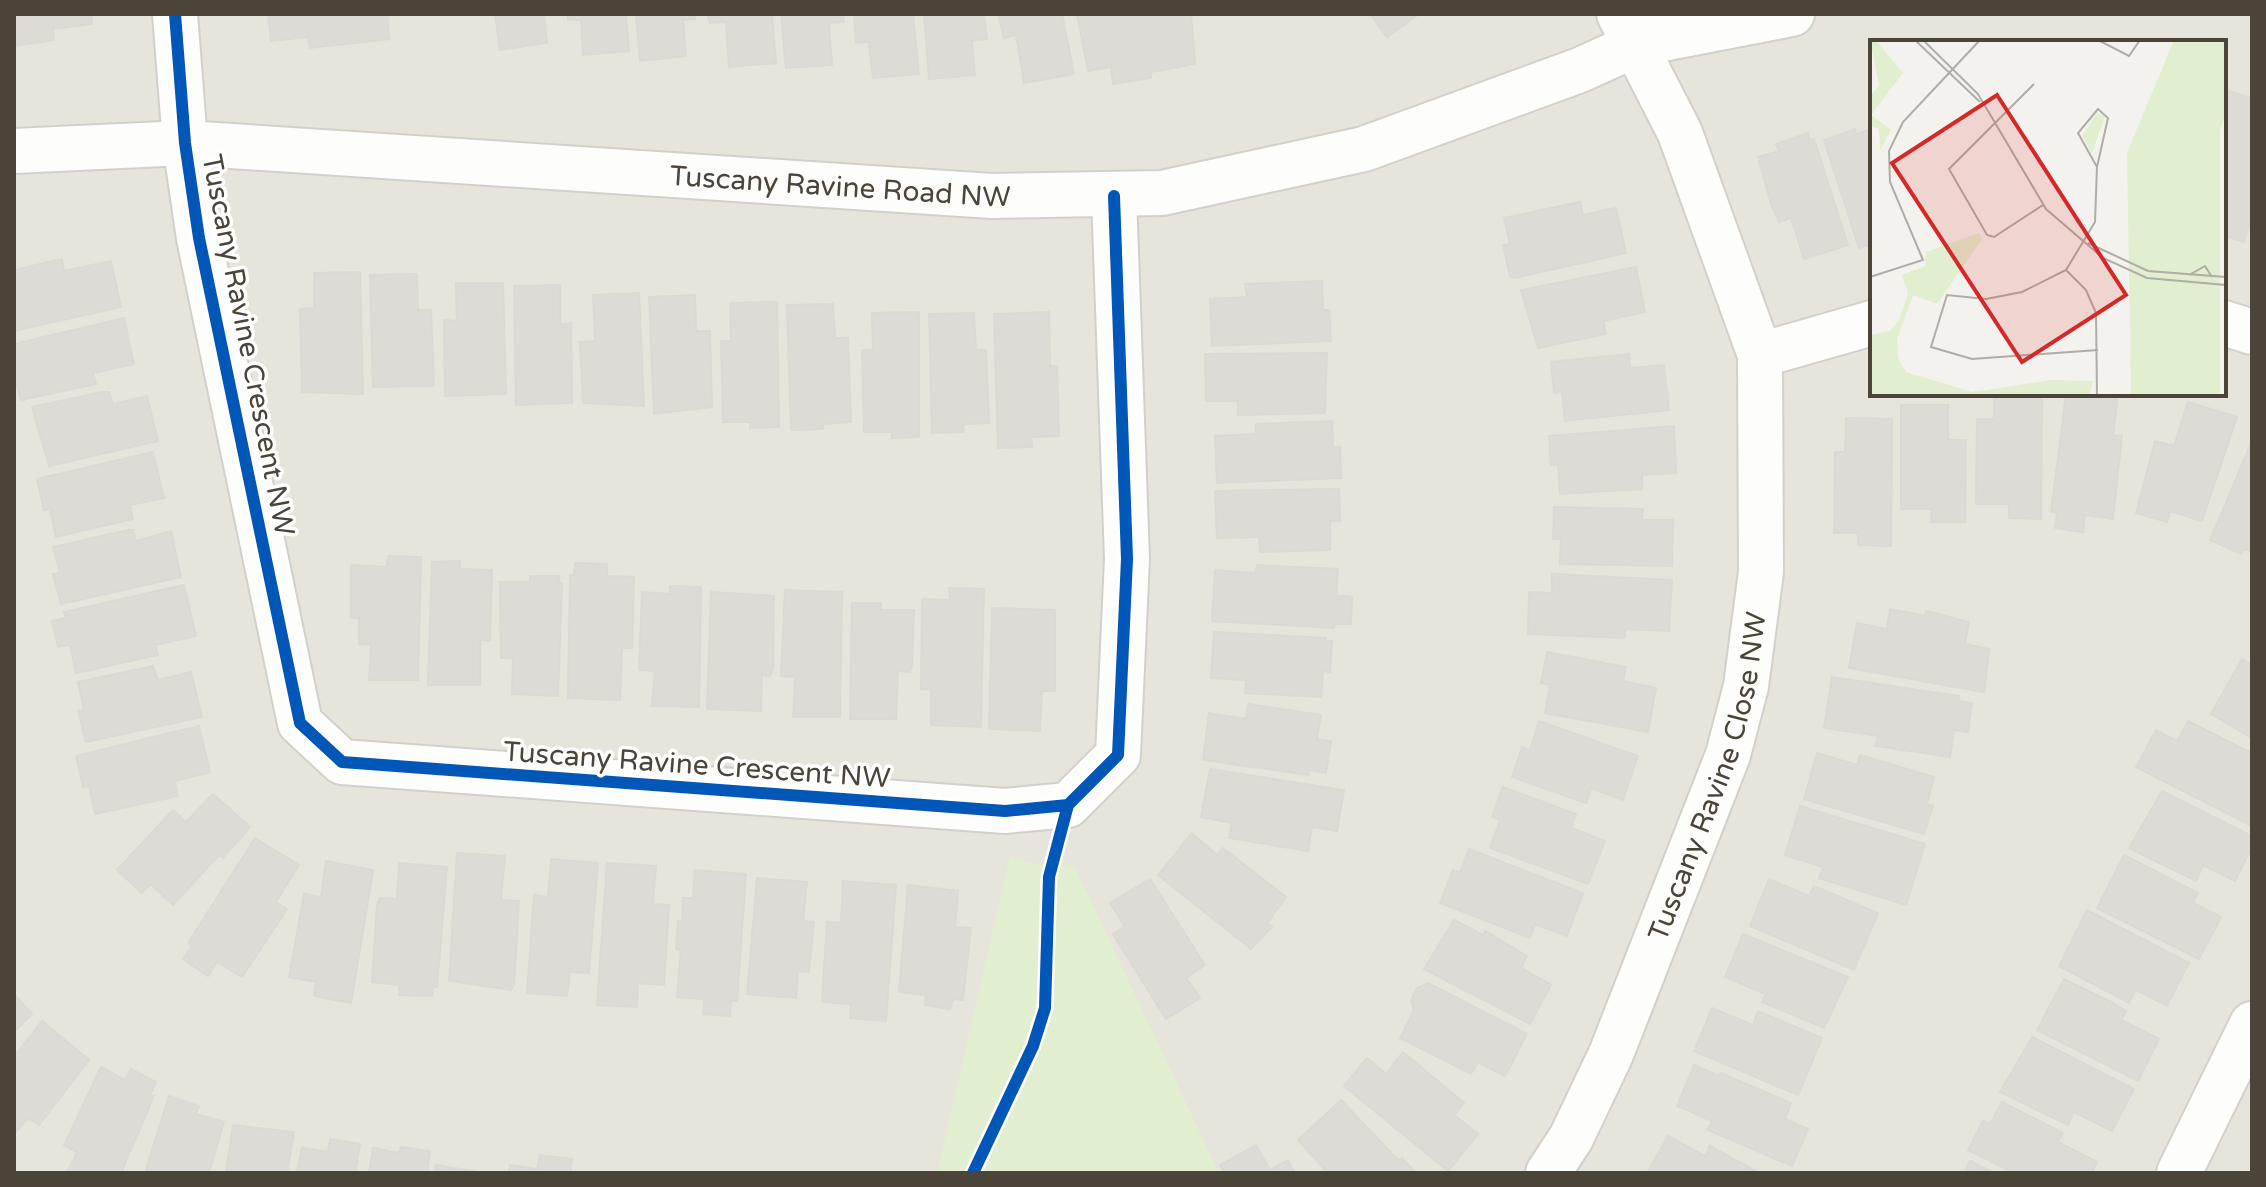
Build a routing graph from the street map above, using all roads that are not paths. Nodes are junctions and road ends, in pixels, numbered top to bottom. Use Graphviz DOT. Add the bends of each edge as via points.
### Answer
graph roads {
  1 [pos="175,14"];
  2 [pos="1677,14"];
  3 [pos="1792,14"];
  4 [pos="1627,29"];
  5 [pos="185,143"];
  6 [pos="17,152"];
  7 [pos="1114,196"];
  8 [pos="1870,324"];
  9 [pos="2226,324"];
  10 [pos="2252,332"];
  11 [pos="1760,355"];
  12 [pos="2252,1024"];
  13 [pos="1548,1173"];
  14 [pos="2179,1173"];
  1 -- 5 [label="street, Tuscany Ravine Crescent NW"];
  2 -- 4 [label="street, Tuscany Ravine Road NW"];
  3 -- 4 [label="street, Tuscany Ravine Road NW"];
  4 -- 7 [label="street, Tuscany Ravine Road NW" via="1558,79 1364,149 1162,193"];
  4 -- 11 [label="street, Tuscany Ravine Close NW" via="1680,133"];
  5 -- 6 [label="street, Tuscany Ravine Road NW"];
  5 -- 7 [label="street, Tuscany Ravine Road NW" via="960,194"];
  5 -- 7 [label="street, Tuscany Ravine Crescent NW" via="199,238 300,723 342,762 1005,811 1068,805 1118,755 1127,559"];
  8 -- 11 [label="street"];
  9 -- 10 [label="street"];
  11 -- 13 [label="street, Tuscany Ravine Close NW" via="1761,572 1746,686 1704,822 1611,1054"];
  12 -- 14 [label="street"];
}
